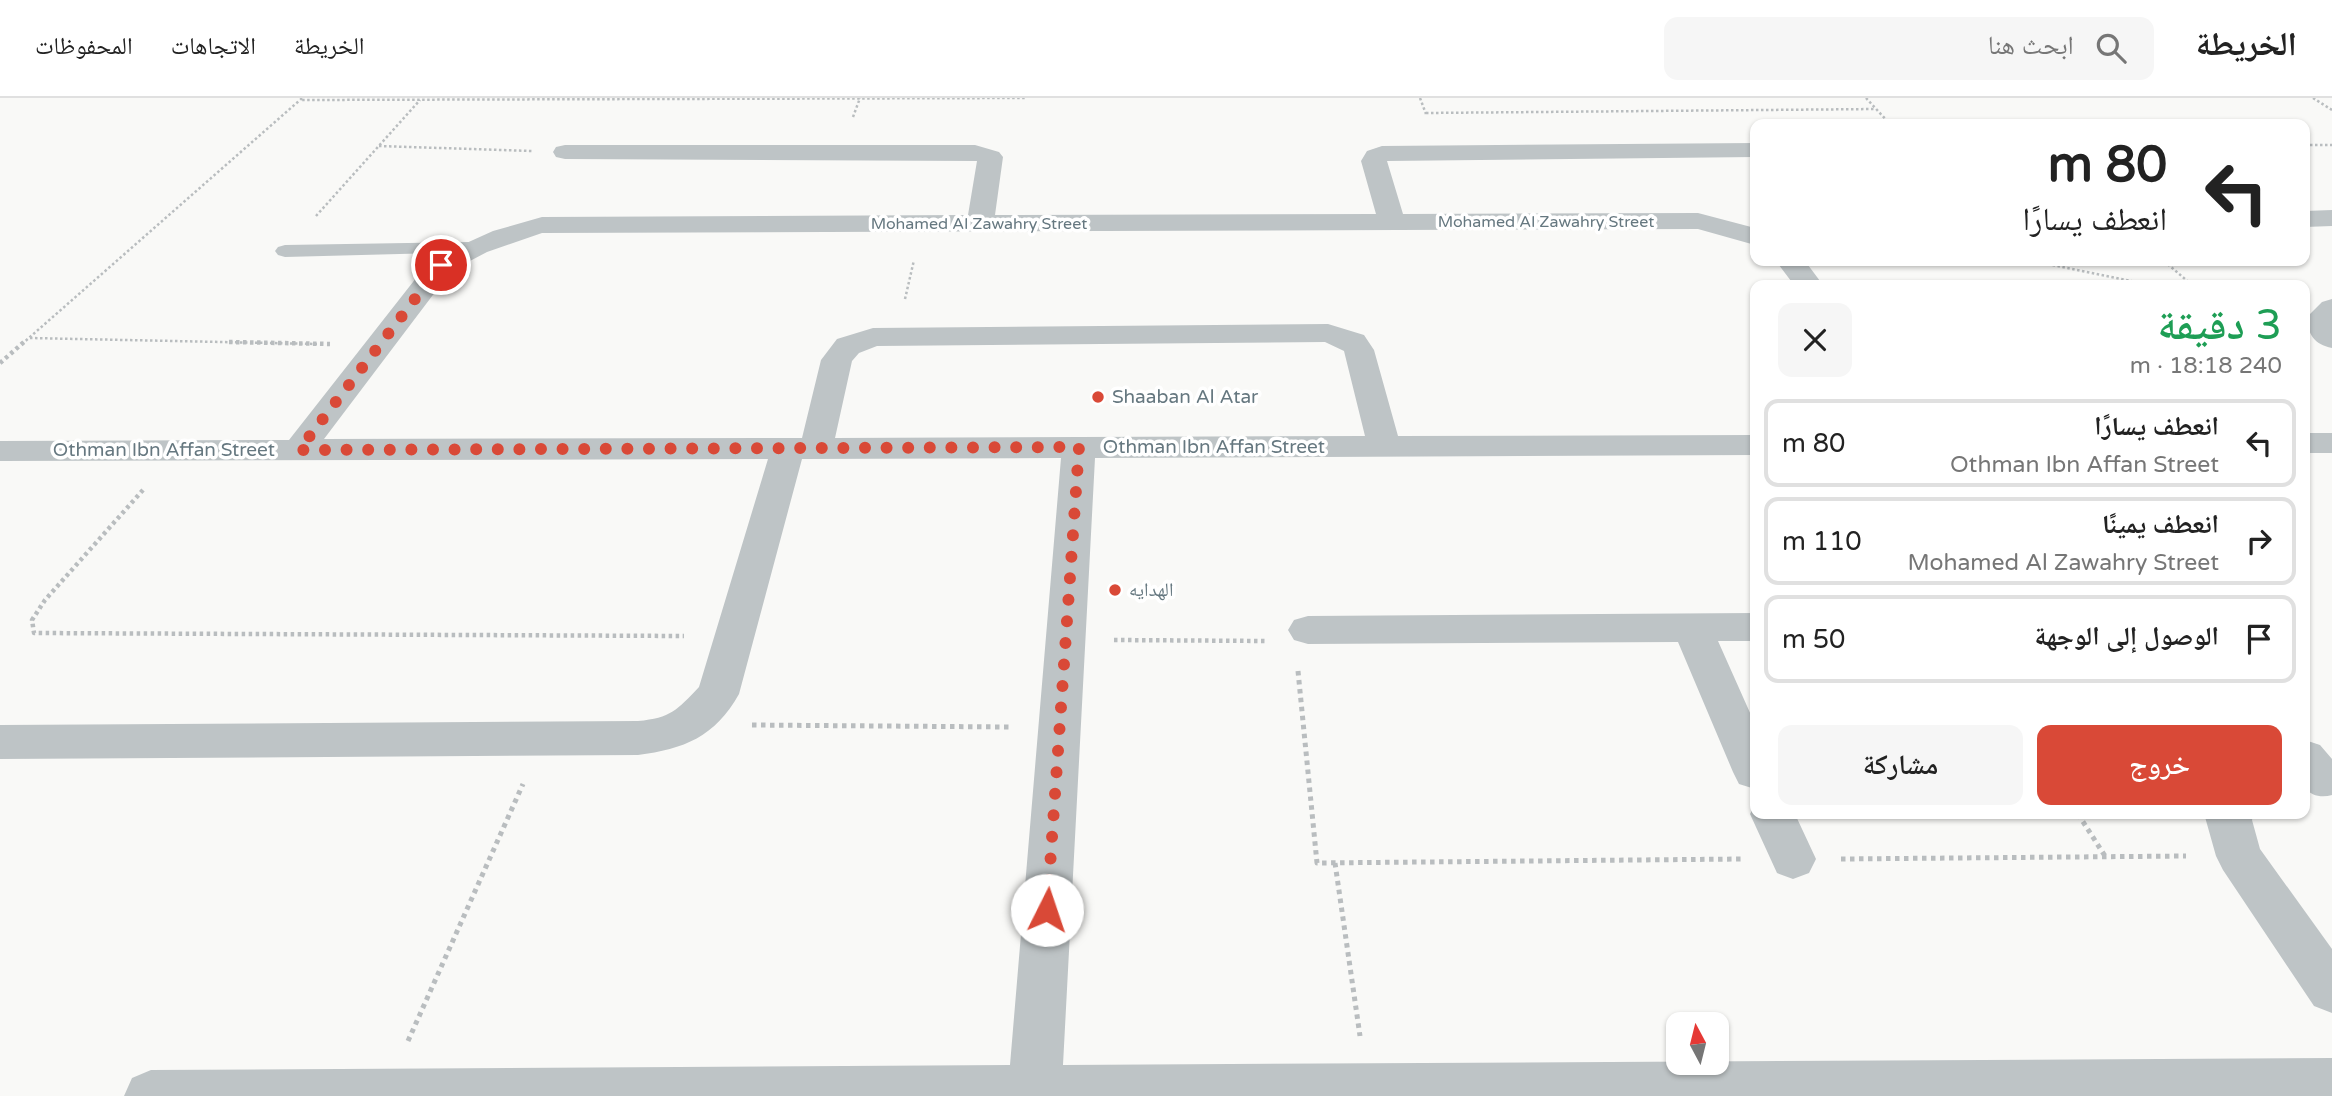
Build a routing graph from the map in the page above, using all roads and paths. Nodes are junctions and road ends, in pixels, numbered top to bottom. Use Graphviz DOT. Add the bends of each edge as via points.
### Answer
graph roads {
  1 [pos="784,98"];
  2 [pos="1027,98"];
  3 [pos="1866,98"];
  4 [pos="2313,98"];
  5 [pos="301,99"];
  6 [pos="544,99"];
  7 [pos="421,100"];
  8 [pos="1876,109"];
  9 [pos="2332,110"];
  10 [pos="1426,113"];
  11 [pos="1885,119"];
  12 [pos="2310,145"];
  13 [pos="2332,145"];
  14 [pos="379,146"];
  15 [pos="1750,150"];
  16 [pos="565,152"];
  17 [pos="2332,218"];
  18 [pos="2310,219"];
  19 [pos="1392,222"];
  20 [pos="922,224"];
  21 [pos="980,224"];
  22 [pos="1747,228"];
  23 [pos="469,248"];
  24 [pos="285,251"];
  25 [pos="1794,266"];
  26 [pos="2057,266"];
  27 [pos="2170,266"];
  28 [pos="1805,280"];
  29 [pos="2126,280"];
  30 [pos="2186,280"];
  31 [pos="2332,308"];
  32 [pos="897,337"];
  33 [pos="30,338"];
  34 [pos="2332,339"];
  35 [pos="379,345"];
  36 [pos="0,363"];
  37 [pos="2310,443"];
  38 [pos="2332,443"];
  39 [pos="1750,445"];
  40 [pos="1384,446"];
  41 [pos="1079,447"];
  42 [pos="802,448"];
  43 [pos="178,450"];
  44 [pos="299,450"];
  45 [pos="0,451"];
  46 [pos="1750,627"];
  47 [pos="1692,628"];
  48 [pos="1308,630"];
  49 [pos="734,636"];
  50 [pos="1066,639"];
  51 [pos="1268,641"];
  52 [pos="1297,669"];
  53 [pos="689,725"];
  54 [pos="1060,728"];
  55 [pos="544,739"];
  56 [pos="0,742"];
  57 [pos="1750,761"];
  58 [pos="1775,819"];
  59 [pos="2081,819"];
  60 [pos="2235,835"];
  61 [pos="2105,857"];
  62 [pos="1793,859"];
  63 [pos="1335,863"];
  64 [pos="2332,990"];
  65 [pos="2332,1084"];
  66 [pos="1368,1089"];
  67 [pos="2063,1091"];
  68 [pos="384,1094"];
  69 [pos="1034,1094"];
  70 [pos="151,1096"];
  1 -- 2 [label="path"];
  1 -- 6 [label="path"];
  3 -- 8 [label="path"];
  4 -- 9 [label="path"];
  5 -- 7 [label="path"];
  5 -- 33 [label="path"];
  6 -- 7 [label="path"];
  7 -- 14 [label="path"];
  8 -- 10 [label="path"];
  8 -- 11 [label="path"];
  12 -- 13 [label="path"];
  14 -- 16 [label="path"];
  14 -- 24 [label="path"];
  15 -- 19 [label="street" via="1382,153 1374,161"];
  16 -- 21 [label="street" via="975,152 990,158"];
  17 -- 18 [label="street"];
  19 -- 21 [label="street, Mohamed Al Zawahry Street"];
  19 -- 22 [label="street, Mohamed Al Zawahry Street" via="1698,221"];
  20 -- 21 [label="street, Mohamed Al Zawahry Street"];
  20 -- 23 [label="street, Mohamed Al Zawahry Street" via="542,225"];
  20 -- 32 [label="path"];
  23 -- 24 [label="lane"];
  23 -- 35 [label="street, Mohamed Al Zawahry Street" via="441,265"];
  25 -- 28 [label="street"];
  26 -- 29 [label="path"];
  27 -- 30 [label="path"];
  31 -- 34 [label="street" via="2322,317 2323,331"];
  32 -- 40 [label="street" via="1328,332 1342,336 1359,350"];
  32 -- 42 [label="street" via="848,346 837,360"];
  33 -- 35 [label="path"];
  33 -- 36 [label="path"];
  35 -- 44 [label="street, Mohamed Al Zawahry Street"];
  37 -- 38 [label="street"];
  39 -- 40 [label="street, Othman Ibn Affan Street"];
  40 -- 41 [label="street, Othman Ibn Affan Street"];
  41 -- 42 [label="street, Othman Ibn Affan Street"];
  41 -- 50 [label="street"];
  42 -- 44 [label="street, Othman Ibn Affan Street"];
  42 -- 49 [label="street"];
  43 -- 44 [label="street, Othman Ibn Affan Street"];
  43 -- 45 [label="street, Othman Ibn Affan Street"];
  43 -- 49 [label="path" via="45,600 32,620 34,633"];
  46 -- 47 [label="street"];
  47 -- 48 [label="street"];
  47 -- 57 [label="street"];
  49 -- 53 [label="street" via="718,694"];
  50 -- 51 [label="path"];
  50 -- 54 [label="street"];
  52 -- 63 [label="path" via="1317,863"];
  53 -- 54 [label="path"];
  53 -- 55 [label="street" via="664,735 638,738"];
  54 -- 69 [label="street"];
  55 -- 56 [label="street"];
  55 -- 68 [label="path"];
  58 -- 62 [label="street"];
  59 -- 61 [label="path"];
  60 -- 61 [label="path"];
  60 -- 64 [label="street"];
  61 -- 62 [label="path"];
  62 -- 63 [label="path"];
  63 -- 66 [label="path"];
  65 -- 67 [label="street"];
  66 -- 67 [label="street"];
  66 -- 69 [label="street"];
  68 -- 69 [label="street"];
  68 -- 70 [label="street"];
}
